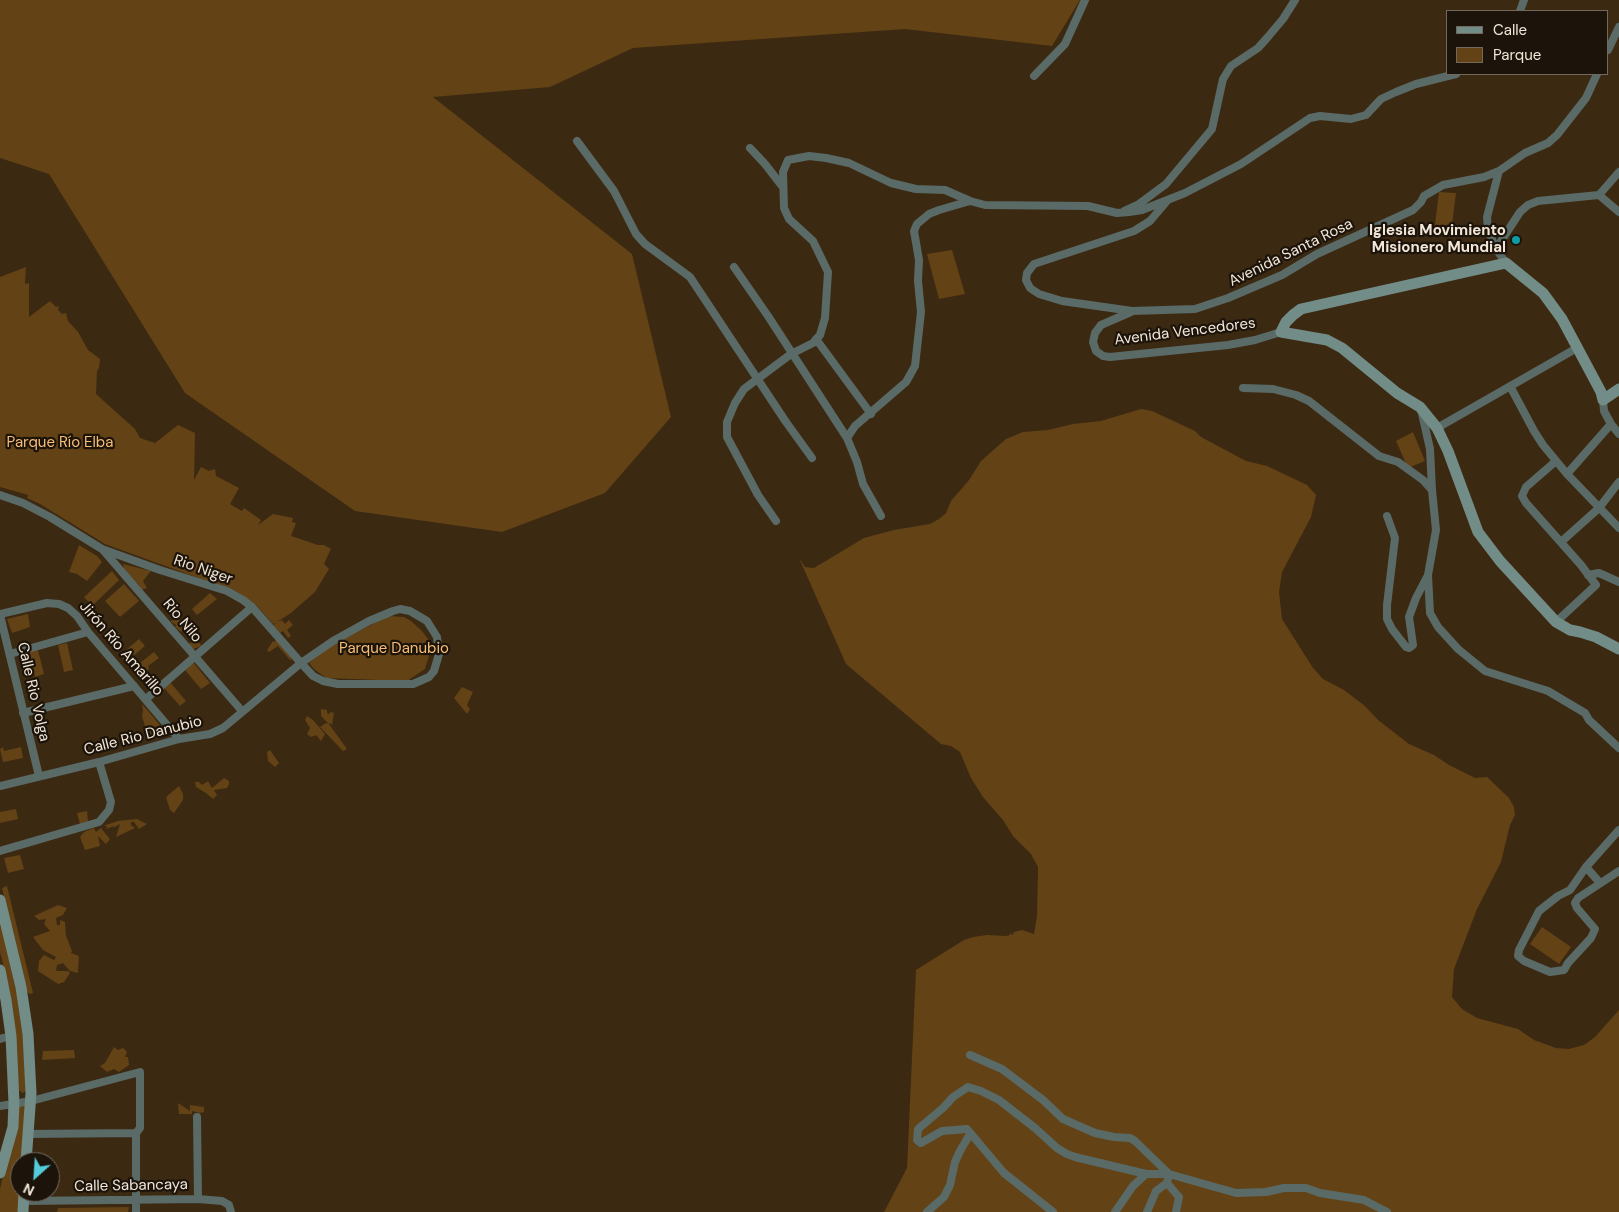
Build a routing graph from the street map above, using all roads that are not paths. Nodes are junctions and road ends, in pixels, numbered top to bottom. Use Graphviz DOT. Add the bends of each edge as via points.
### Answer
graph roads {
  1 [pos="1086,0"];
  2 [pos="1296,0"];
  3 [pos="1619,27"];
  4 [pos="1609,48"];
  5 [pos="1452,75"];
  6 [pos="1597,75"];
  7 [pos="1034,76"];
  8 [pos="577,141"];
  9 [pos="750,148"];
  10 [pos="1499,171"];
  11 [pos="1619,172"];
  12 [pos="782,186"];
  13 [pos="1599,195"];
  14 [pos="1168,200"];
  15 [pos="970,201"];
  16 [pos="1619,212"];
  17 [pos="1117,213"];
  18 [pos="1496,249"];
  19 [pos="1506,263"];
  20 [pos="734,267"];
  21 [pos="1132,311"];
  22 [pos="1281,332"];
  23 [pos="816,339"];
  24 [pos="1578,348"];
  25 [pos="791,354"];
  26 [pos="757,379"];
  27 [pos="1510,386"];
  28 [pos="1243,388"];
  29 [pos="1619,389"];
  30 [pos="1603,400"];
  31 [pos="1417,405"];
  32 [pos="871,414"];
  33 [pos="1611,424"];
  34 [pos="1437,428"];
  35 [pos="1619,434"];
  36 [pos="847,438"];
  37 [pos="812,458"];
  38 [pos="1556,461"];
  39 [pos="1567,474"];
  40 [pos="1619,482"];
  41 [pos="1432,490"];
  42 [pos="0,495"];
  43 [pos="1599,508"];
  44 [pos="881,516"];
  45 [pos="1387,516"];
  46 [pos="776,521"];
  47 [pos="1619,528"];
  48 [pos="1561,542"];
  49 [pos="102,549"];
  50 [pos="1428,575"];
  51 [pos="1588,575"];
  52 [pos="1619,581"];
  53 [pos="252,607"];
  54 [pos="0,615"];
  55 [pos="1556,622"];
  56 [pos="88,632"];
  57 [pos="1619,648"];
  58 [pos="10,654"];
  59 [pos="195,657"];
  60 [pos="301,663"];
  61 [pos="134,686"];
  62 [pos="146,699"];
  63 [pos="242,711"];
  64 [pos="23,713"];
  65 [pos="179,739"];
  66 [pos="1619,748"];
  67 [pos="99,762"];
  68 [pos="39,776"];
  69 [pos="0,786"];
  70 [pos="1619,830"];
  71 [pos="0,851"];
  72 [pos="1586,867"];
  73 [pos="1619,871"];
  74 [pos="1600,883"];
  75 [pos="0,900"];
  76 [pos="0,970"];
  77 [pos="6,1038"];
  78 [pos="970,1055"];
  79 [pos="31,1100"];
  80 [pos="14,1103"];
  81 [pos="0,1106"];
  82 [pos="197,1117"];
  83 [pos="136,1133"];
  84 [pos="28,1134"];
  85 [pos="970,1134"];
  86 [pos="27,1152"];
  87 [pos="0,1173"];
  88 [pos="1146,1174"];
  89 [pos="1169,1174"];
  90 [pos="1167,1183"];
  91 [pos="198,1199"];
  92 [pos="136,1201"];
  93 [pos="60,1202"];
  94 [pos="136,1212"];
  95 [pos="231,1212"];
  96 [pos="927,1212"];
  97 [pos="1052,1212"];
  98 [pos="1115,1212"];
  99 [pos="1147,1212"];
  100 [pos="1176,1212"];
  101 [pos="1387,1212"];
  1 -- 7 [label="street" via="1064,44"];
  2 -- 17 [label="street" via="1258,48 1227,72 1212,129 1166,184 1139,204"];
  3 -- 4 [label="street"];
  5 -- 14 [label="street" via="1396,92 1381,99 1366,115 1352,119 1310,118 1241,164"];
  6 -- 10 [label="street, Avenida Santa Rosa" via="1586,98 1558,135"];
  8 -- 26 [label="street" via="614,191 636,234 690,277"];
  9 -- 12 [label="street"];
  10 -- 18 [label="street" via="1487,217 1488,230"];
  10 -- 21 [label="street, Avenida Santa Rosa" via="1443,185 1424,196 1413,210 1228,298 1195,309"];
  11 -- 13 [label="street"];
  12 -- 15 [label="street" via="788,160 809,156 849,163 891,183 953,192"];
  12 -- 23 [label="street" via="788,219 813,241 828,272 825,318"];
  13 -- 16 [label="street"];
  13 -- 18 [label="street" via="1548,199 1528,205"];
  14 -- 17 [label="street" via="1142,210"];
  14 -- 21 [label="street, Avenida Santa Rosa" via="1150,221 1134,231 1044,260 1034,264 1027,273 1030,288 1039,294 1062,301"];
  15 -- 17 [label="street" via="993,206 1088,206"];
  15 -- 32 [label="street" via="929,214 914,231 921,312 915,366 906,382"];
  18 -- 19 [label="street"];
  19 -- 22 [label="street" via="1302,310 1293,314"];
  19 -- 24 [label="street" via="1543,293"];
  20 -- 25 [label="street"];
  21 -- 22 [label="street, Avenida Vencedores" via="1101,325 1094,333 1096,351 1110,357 1228,345"];
  22 -- 31 [label="street" via="1335,344"];
  23 -- 25 [label="street"];
  23 -- 32 [label="street"];
  24 -- 27 [label="street"];
  24 -- 30 [label="street"];
  25 -- 26 [label="street"];
  25 -- 36 [label="street"];
  26 -- 37 [label="street"];
  26 -- 46 [label="street" via="744,389 735,403 727,422 728,437 758,495"];
  27 -- 34 [label="street"];
  27 -- 38 [label="street" via="1534,431"];
  28 -- 41 [label="street" via="1273,389 1309,402 1379,456 1398,462"];
  29 -- 30 [label="street"];
  30 -- 33 [label="street" via="1604,411"];
  31 -- 34 [label="street"];
  31 -- 41 [label="street" via="1430,449"];
  32 -- 36 [label="street" via="855,426"];
  33 -- 35 [label="street"];
  33 -- 39 [label="street"];
  34 -- 55 [label="street" via="1478,532"];
  36 -- 44 [label="street" via="864,484"];
  38 -- 39 [label="street"];
  38 -- 48 [label="street" via="1526,487 1522,496"];
  39 -- 43 [label="street"];
  40 -- 43 [label="street"];
  41 -- 50 [label="street" via="1436,530"];
  42 -- 49 [label="street" via="23,502"];
  43 -- 47 [label="street"];
  43 -- 48 [label="street"];
  45 -- 50 [label="street" via="1395,538 1387,619 1409,648 1413,645 1409,617"];
  48 -- 51 [label="street"];
  49 -- 53 [label="street, Rio Niger" via="227,591"];
  49 -- 59 [label="street, Rio Nilo"];
  50 -- 66 [label="street" via="1430,613 1458,650 1486,671 1548,691 1585,713"];
  51 -- 52 [label="street" via="1599,573"];
  51 -- 55 [label="street" via="1596,585"];
  53 -- 59 [label="street"];
  53 -- 60 [label="street, Rio Niger"];
  54 -- 56 [label="street, Jirón Río Amarillo" via="47,603 59,604 77,616"];
  54 -- 58 [label="street, Calle Rio Volga"];
  55 -- 57 [label="street"];
  56 -- 58 [label="street"];
  56 -- 61 [label="street, Jirón Río Amarillo"];
  58 -- 64 [label="street, Calle Rio Volga"];
  59 -- 62 [label="street"];
  59 -- 63 [label="street, Rio Nilo"];
  60 -- 60 [label="street, Rio Niger" via="333,640 400,609 427,621 437,637 439,654 434,671 413,684 338,684 313,676"];
  60 -- 63 [label="street, Calle Rio Danubio"];
  61 -- 62 [label="street, Jirón Río Amarillo"];
  61 -- 64 [label="street"];
  62 -- 65 [label="street, Jirón Río Amarillo"];
  63 -- 65 [label="street, Calle Rio Danubio" via="224,728 210,734"];
  64 -- 68 [label="street, Calle Rio Volga"];
  65 -- 67 [label="street, Calle Rio Danubio"];
  67 -- 68 [label="street, Calle Rio Danubio"];
  67 -- 71 [label="street" via="111,802 99,822"];
  68 -- 69 [label="street, Calle Rio Danubio"];
  70 -- 72 [label="street"];
  72 -- 74 [label="street"];
  72 -- 74 [label="street" via="1570,890 1539,911 1518,956 1550,972 1564,970 1595,929 1575,903"];
  73 -- 74 [label="street"];
  75 -- 79 [label="street" via="26,1013"];
  76 -- 77 [label="street" via="6,1000"];
  77 -- 80 [label="street"];
  78 -- 89 [label="street" via="1002,1069 1063,1119 1095,1133 1130,1138"];
  79 -- 80 [label="street"];
  79 -- 83 [label="street" via="140,1072 140,1128"];
  79 -- 84 [label="street"];
  80 -- 81 [label="street"];
  80 -- 87 [label="street" via="13,1127"];
  82 -- 91 [label="street"];
  83 -- 84 [label="street"];
  83 -- 92 [label="street"];
  84 -- 86 [label="street"];
  85 -- 88 [label="street" via="966,1129 942,1131 921,1143 916,1140 918,1129 953,1096 968,1087 999,1100 1067,1154"];
  85 -- 96 [label="street" via="944,1197"];
  85 -- 97 [label="street" via="1004,1173"];
  88 -- 89 [label="street"];
  88 -- 98 [label="street" via="1132,1186"];
  89 -- 90 [label="street"];
  89 -- 101 [label="street" via="1236,1194 1306,1188 1364,1200"];
  90 -- 99 [label="street" via="1156,1191"];
  90 -- 100 [label="street" via="1178,1196"];
  91 -- 92 [label="street, Calle Sabancaya"];
  91 -- 95 [label="street, Calle Sabancaya" via="222,1201 229,1205"];
  92 -- 93 [label="street, Calle Sabancaya"];
  92 -- 94 [label="street"];
}
